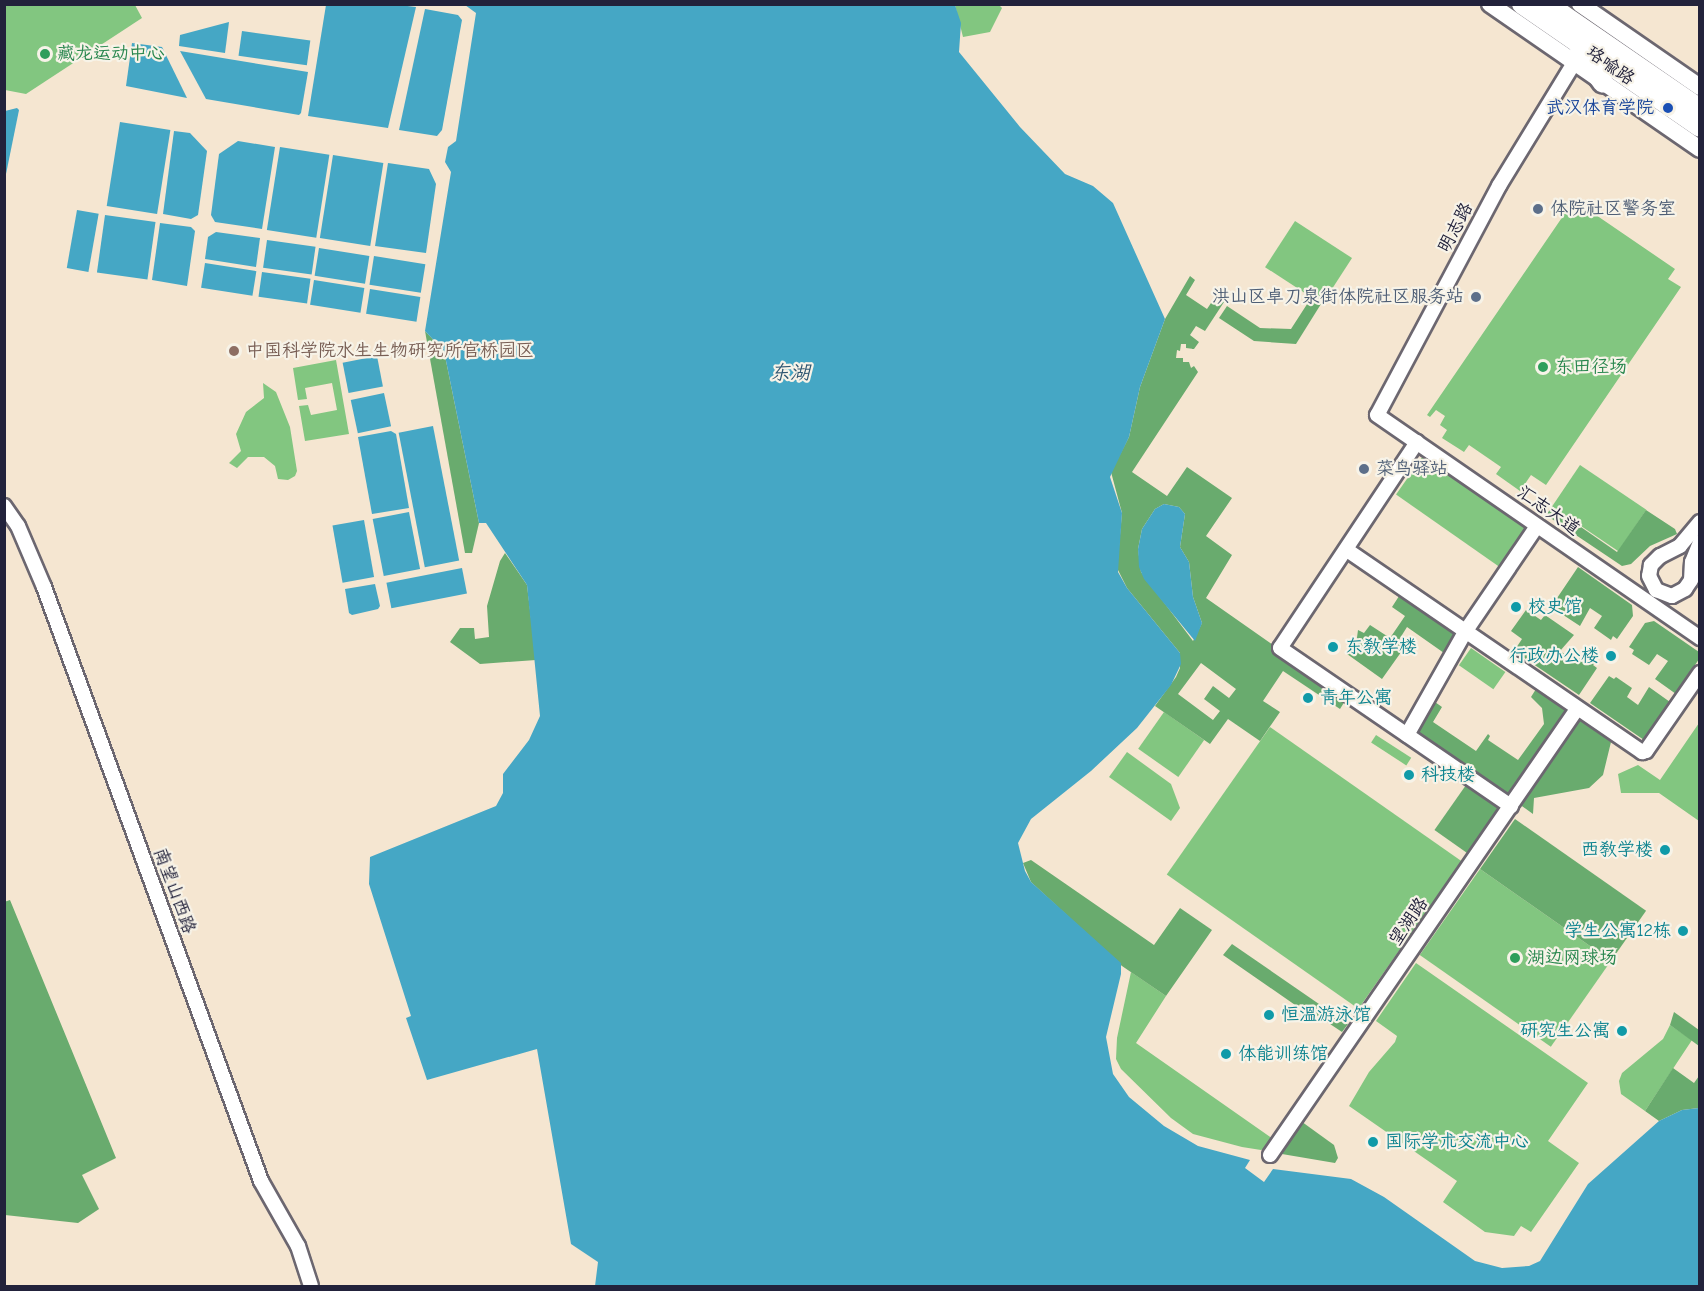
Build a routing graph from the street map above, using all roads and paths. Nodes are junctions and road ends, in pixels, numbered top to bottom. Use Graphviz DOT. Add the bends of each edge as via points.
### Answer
graph roads {
  1 [pos="1490,4"];
  2 [pos="1521,4"];
  3 [pos="1580,4"];
  4 [pos="1550,6"];
  5 [pos="1571,39"];
  6 [pos="1574,63"];
  7 [pos="1603,83"];
  8 [pos="1700,87"];
  9 [pos="1700,109"];
  10 [pos="1700,127"];
  11 [pos="1700,149"];
  12 [pos="1377,415"];
  13 [pos="1417,442"];
  14 [pos="4,506"];
  15 [pos="1700,522"];
  16 [pos="1537,526"];
  17 [pos="1700,542"];
  18 [pos="1347,550"];
  19 [pos="1649,576"];
  20 [pos="1620,583"];
  21 [pos="1676,595"];
  22 [pos="1680,625"];
  23 [pos="1465,632"];
  24 [pos="1700,638"];
  25 [pos="1700,673"];
  26 [pos="1577,709"];
  27 [pos="1407,735"];
  28 [pos="1510,806"];
  29 [pos="1270,1155"];
  30 [pos="311,1287"];
  1 -- 6 [label="main road"];
  2 -- 5 [label="highway, 珞喻路"];
  3 -- 8 [label="main road"];
  4 -- 9 [label="highway, 珞喻路"];
  5 -- 7 [label="highway"];
  5 -- 10 [label="highway, 珞喻路"];
  6 -- 7 [label="main road"];
  6 -- 12 [label="street, 明志路" via="1499,186"];
  7 -- 11 [label="main road"];
  12 -- 13 [label="street, 汇志大道"];
  13 -- 16 [label="street, 汇志大道"];
  13 -- 18 [label="street"];
  14 -- 30 [label="street, 南望山西路" via="18,526 44,587 261,1181 297,1246"];
  15 -- 19 [label="street" via="1680,546 1656,558"];
  16 -- 20 [label="street, 汇志大道"];
  16 -- 23 [label="street"];
  17 -- 21 [label="street" via="1689,584"];
  18 -- 23 [label="street"];
  18 -- 27 [label="street" via="1280,648"];
  19 -- 20 [label="street" via="1635,586"];
  19 -- 21 [label="street" via="1659,592"];
  20 -- 22 [label="street, 汇志大道"];
  21 -- 22 [label="street" via="1673,612"];
  22 -- 24 [label="street, 汇志大道"];
  23 -- 26 [label="street"];
  23 -- 27 [label="street"];
  25 -- 26 [label="street" via="1643,752"];
  26 -- 28 [label="street, 望湖路"];
  27 -- 28 [label="street"];
  28 -- 29 [label="street, 望湖路"];
}
